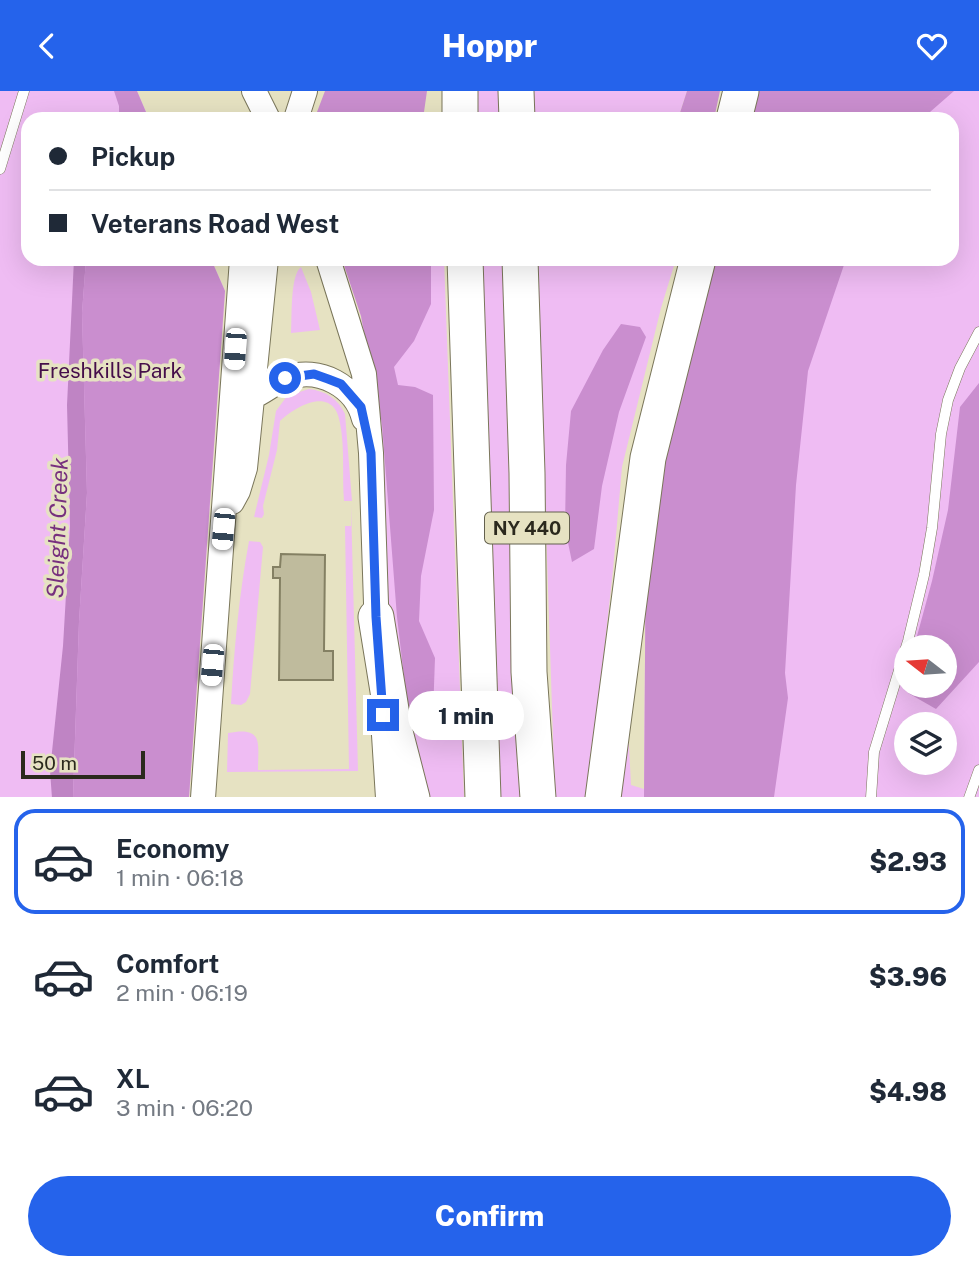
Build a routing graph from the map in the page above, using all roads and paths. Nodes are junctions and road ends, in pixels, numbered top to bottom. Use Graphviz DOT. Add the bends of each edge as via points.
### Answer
graph roads {
  1 [pos="24,91"];
  2 [pos="254,91"];
  3 [pos="274,91"];
  4 [pos="304,91"];
  5 [pos="460,91"];
  6 [pos="516,91"];
  7 [pos="741,91"];
  8 [pos="264,112"];
  9 [pos="269,112"];
  10 [pos="298,112"];
  11 [pos="460,112"];
  12 [pos="517,112"];
  13 [pos="736,112"];
  14 [pos="0,169"];
  15 [pos="242,266"];
  16 [pos="265,266"];
  17 [pos="330,266"];
  18 [pos="465,266"];
  19 [pos="520,266"];
  20 [pos="696,266"];
  21 [pos="979,332"];
  22 [pos="252,397"];
  23 [pos="371,453"];
  24 [pos="224,515"];
  25 [pos="376,617"];
  26 [pos="979,770"];
  27 [pos="203,797"];
  28 [pos="388,797"];
  29 [pos="412,797"];
  30 [pos="483,797"];
  31 [pos="538,797"];
  32 [pos="603,797"];
  33 [pos="872,797"];
  34 [pos="969,797"];
  1 -- 14 [label="lane"];
  2 -- 8 [label="street"];
  3 -- 9 [label="street"];
  4 -- 10 [label="street"];
  5 -- 11 [label="highway"];
  6 -- 12 [label="highway"];
  7 -- 13 [label="highway"];
  15 -- 24 [label="street"];
  16 -- 22 [label="street"];
  17 -- 23 [label="street" via="364,374"];
  18 -- 30 [label="highway, NY 440"];
  19 -- 31 [label="highway, NY 440" via="529,672"];
  20 -- 32 [label="highway" via="648,457"];
  21 -- 33 [label="lane" via="948,400 924,575 874,752"];
  22 -- 23 [label="street" via="285,378 314,374 341,384 361,407"];
  22 -- 24 [label="street" via="245,468"];
  23 -- 25 [label="street"];
  24 -- 27 [label="street"];
  25 -- 28 [label="street"];
  25 -- 29 [label="highway" via="394,728"];
  26 -- 34 [label="lane"];
}
